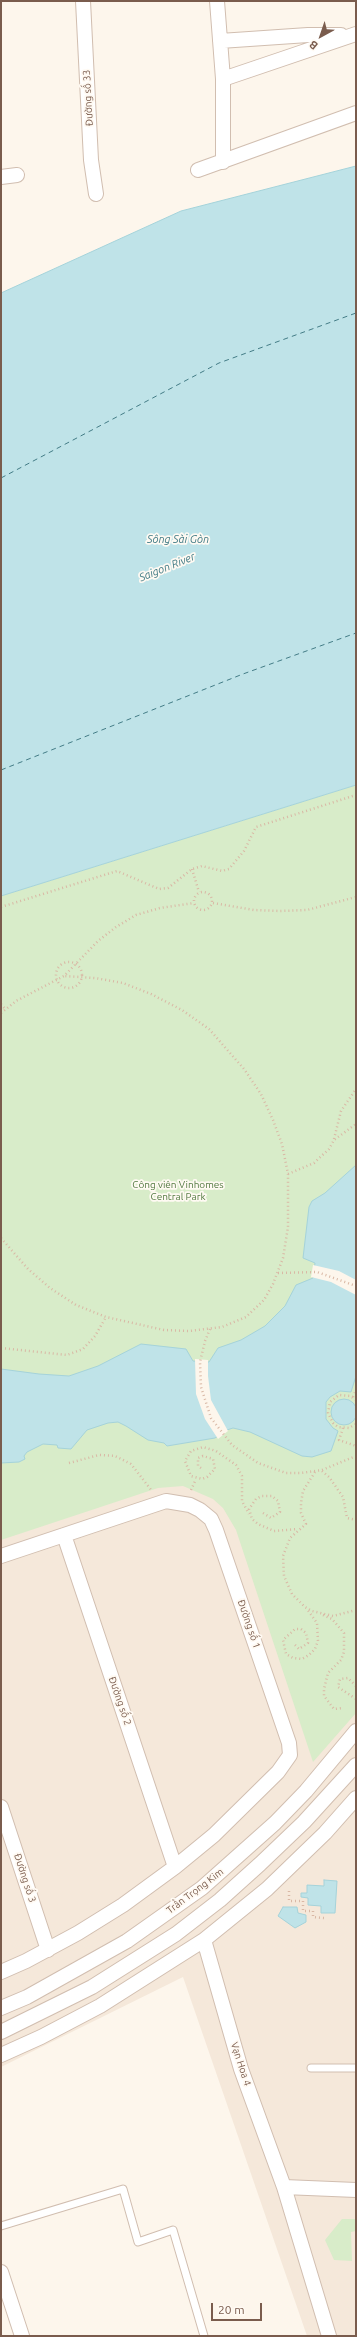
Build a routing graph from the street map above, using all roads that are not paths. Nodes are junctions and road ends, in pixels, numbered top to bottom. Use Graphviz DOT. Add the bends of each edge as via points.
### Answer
graph roads {
  1 [pos="83,1"];
  2 [pos="217,1"];
  3 [pos="356,34"];
  4 [pos="220,41"];
  5 [pos="224,79"];
  6 [pos="356,113"];
  7 [pos="223,162"];
  8 [pos="198,170"];
  9 [pos="17,175"];
  10 [pos="1,177"];
  11 [pos="96,194"];
  12 [pos="64,1534"];
  13 [pos="1,1556"];
  14 [pos="356,1731"];
  15 [pos="356,1765"];
  16 [pos="356,1798"];
  17 [pos="1,1807"];
  18 [pos="175,1867"];
  19 [pos="204,1940"];
  20 [pos="48,1950"];
  21 [pos="1,1972"];
  22 [pos="1,2008"];
  23 [pos="1,2032"];
  24 [pos="1,2055"];
  25 [pos="311,2068"];
  26 [pos="356,2068"];
  27 [pos="284,2187"];
  28 [pos="356,2190"];
  29 [pos="1,2226"];
  30 [pos="1,2272"];
  31 [pos="22,2336"];
  32 [pos="204,2336"];
  33 [pos="329,2336"];
  1 -- 11 [label="street, Đường số 33" via="91,160"];
  2 -- 4 [label="street"];
  3 -- 4 [label="street"];
  3 -- 5 [label="street"];
  4 -- 5 [label="street"];
  5 -- 7 [label="street"];
  6 -- 7 [label="street"];
  7 -- 8 [label="street"];
  9 -- 10 [label="street"];
  12 -- 13 [label="street"];
  12 -- 18 [label="street, Đường số 2"];
  12 -- 18 [label="street, Đường số 1" via="166,1502 190,1499 211,1519 216,1530 289,1743 290,1755 278,1772 214,1835"];
  14 -- 22 [label="street, Trần Trọng Kim" via="306,1791 275,1823 202,1888 127,1941 27,1997"];
  15 -- 23 [label="street, Trần Trọng Kim" via="304,1822 260,1864 220,1900 176,1934 92,1987"];
  16 -- 19 [label="street" via="325,1833 267,1889"];
  17 -- 20 [label="street, Đường số 3"];
  18 -- 20 [label="street" via="123,1905"];
  19 -- 24 [label="street" via="100,2006"];
  19 -- 27 [label="street, Vạn Hoa 4" via="241,2069"];
  20 -- 21 [label="street"];
  25 -- 26 [label="lane"];
  27 -- 28 [label="street"];
  27 -- 33 [label="street, Vạn Hoa 4"];
  29 -- 32 [label="lane" via="123,2189 138,2242 173,2230"];
  30 -- 31 [label="street"];
}
